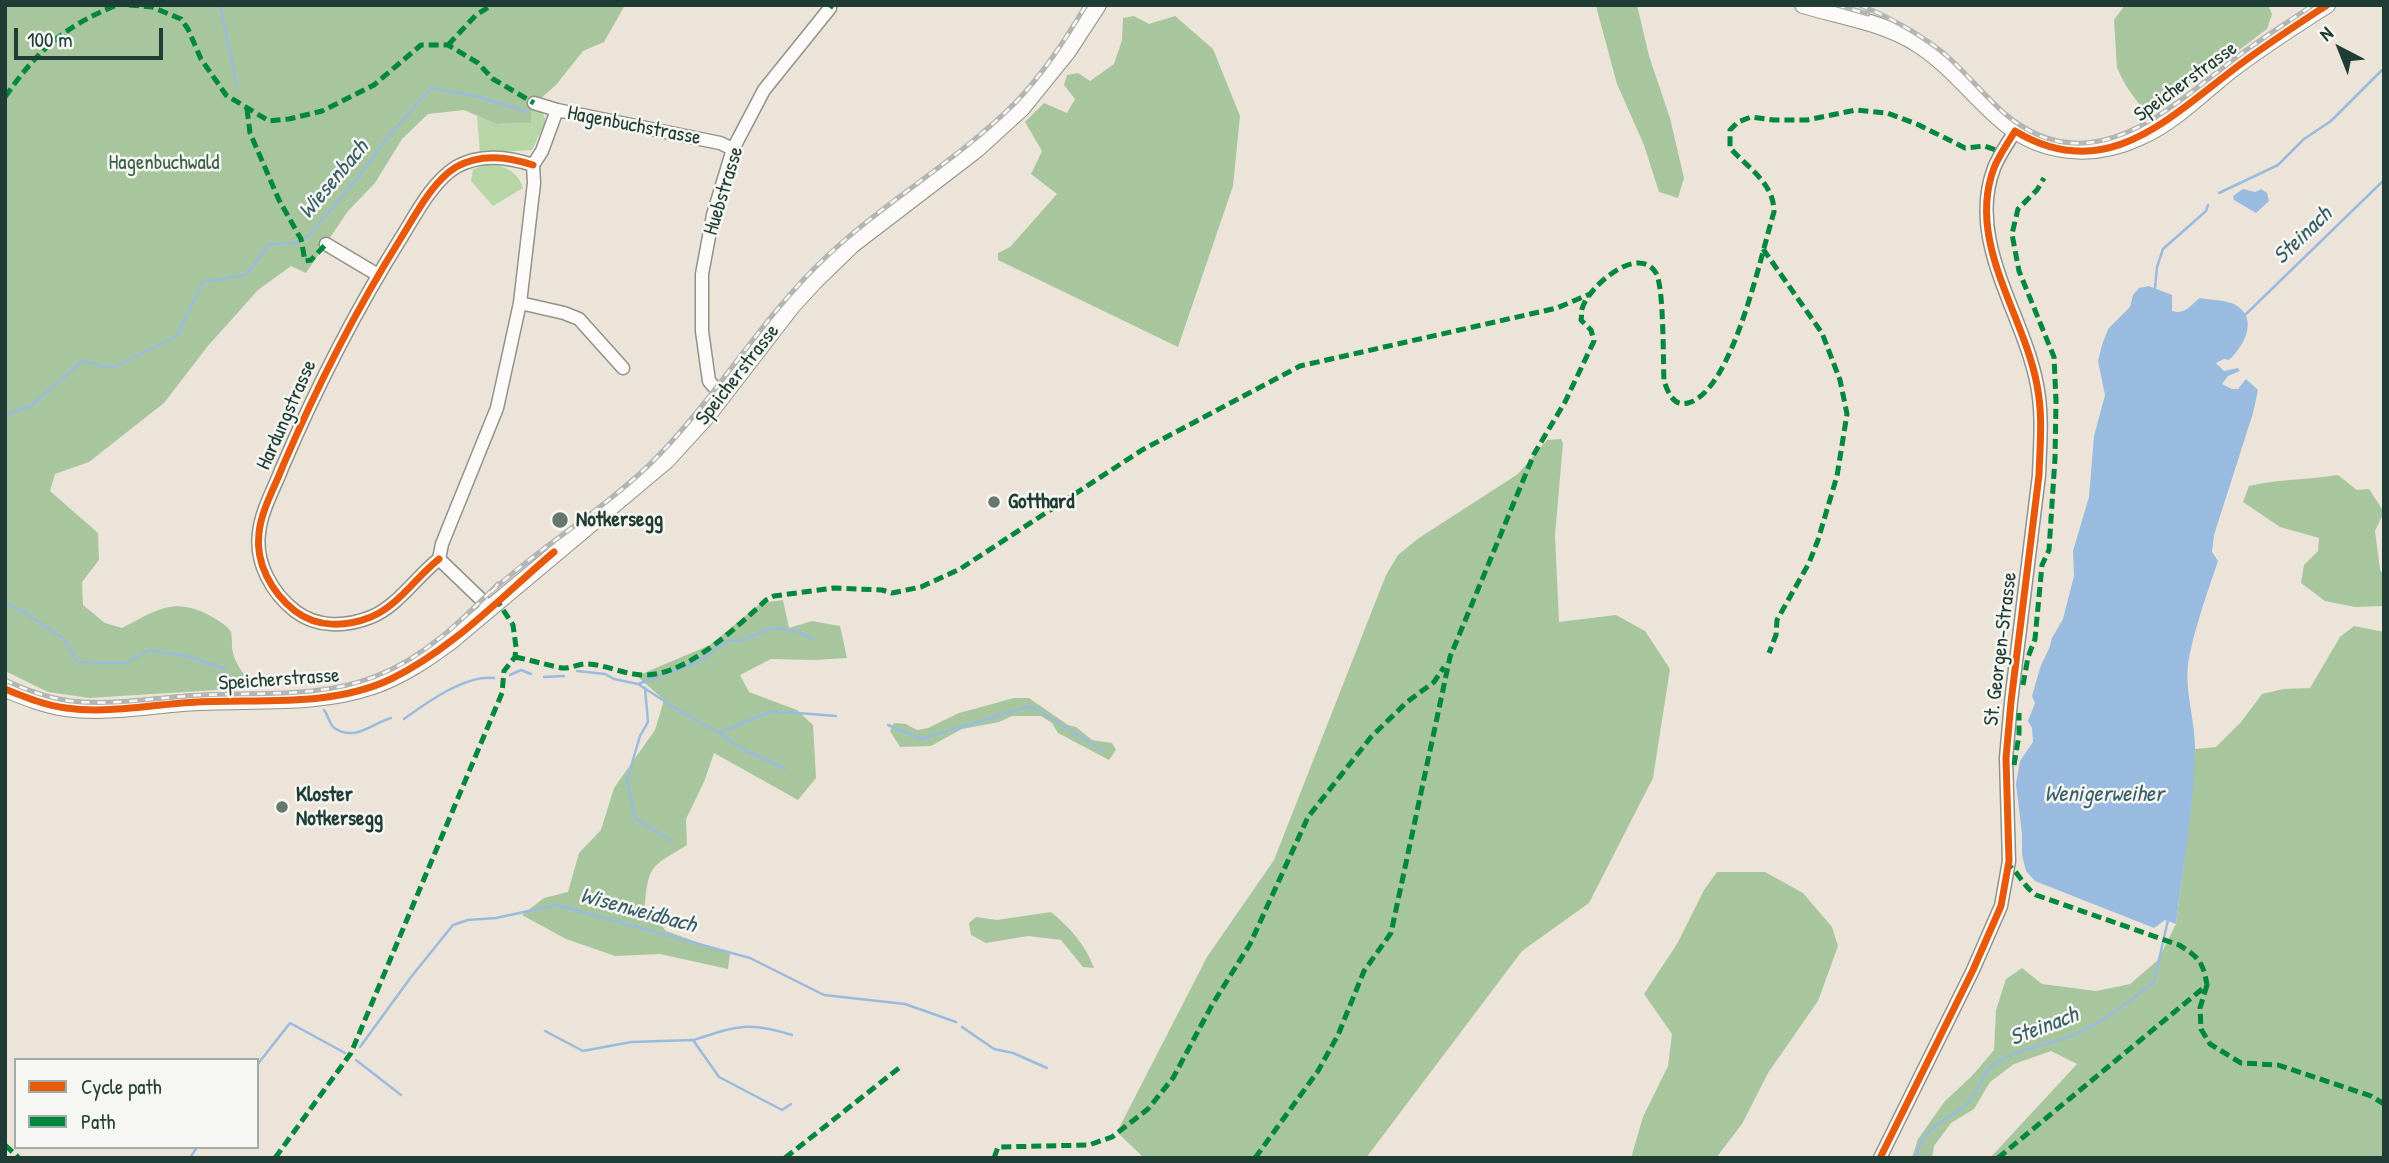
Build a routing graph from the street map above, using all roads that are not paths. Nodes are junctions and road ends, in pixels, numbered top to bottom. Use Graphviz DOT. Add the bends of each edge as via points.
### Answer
graph roads {
  1 [pos="1098,5"];
  2 [pos="1803,5"];
  3 [pos="2327,5"];
  4 [pos="830,8"];
  5 [pos="534,103"];
  6 [pos="556,110"];
  7 [pos="2015,131"];
  8 [pos="733,149"];
  9 [pos="533,165"];
  10 [pos="326,244"];
  11 [pos="378,275"];
  12 [pos="520,303"];
  13 [pos="623,368"];
  14 [pos="722,396"];
  15 [pos="439,559"];
  16 [pos="490,608"];
  17 [pos="5,689"];
  18 [pos="1880,1158"];
  1 -- 14 [label="main road, Speicherstrasse" via="1022,108 976,150 835,260 792,306"];
  2 -- 7 [label="main road, Speicherstrasse" via="1885,28 1915,42"];
  3 -- 7 [label="main road, Speicherstrasse" via="2168,121 2131,141 2101,150 2066,151"];
  4 -- 8 [label="street, Huebstrasse" via="764,90"];
  5 -- 6 [label="street, Hagenbuchstrasse"];
  6 -- 8 [label="street, Hagenbuchstrasse"];
  6 -- 9 [label="street, Hardungstrasse"];
  7 -- 18 [label="street, St. Georgen-Strasse" via="1994,168 1986,205 2001,281 2037,383 2041,428 2006,758 2008,872 1995,924"];
  8 -- 14 [label="street, Huebstrasse" via="713,215 702,274 707,368 711,386"];
  9 -- 11 [label="street, Hardungstrasse" via="486,157 456,167 441,180"];
  9 -- 12 [label="street, Hardungstrasse"];
  10 -- 11 [label="street"];
  11 -- 15 [label="street, Hardungstrasse" via="314,394 265,509 258,534 261,560 270,585 287,604 304,618 326,625 373,616"];
  12 -- 13 [label="street" via="579,319"];
  12 -- 15 [label="street, Hardungstrasse" via="497,408"];
  14 -- 16 [label="main road, Speicherstrasse" via="659,467"];
  15 -- 16 [label="street"];
  16 -- 17 [label="main road, Speicherstrasse" via="409,670 340,695 81,710 51,706"];
}
